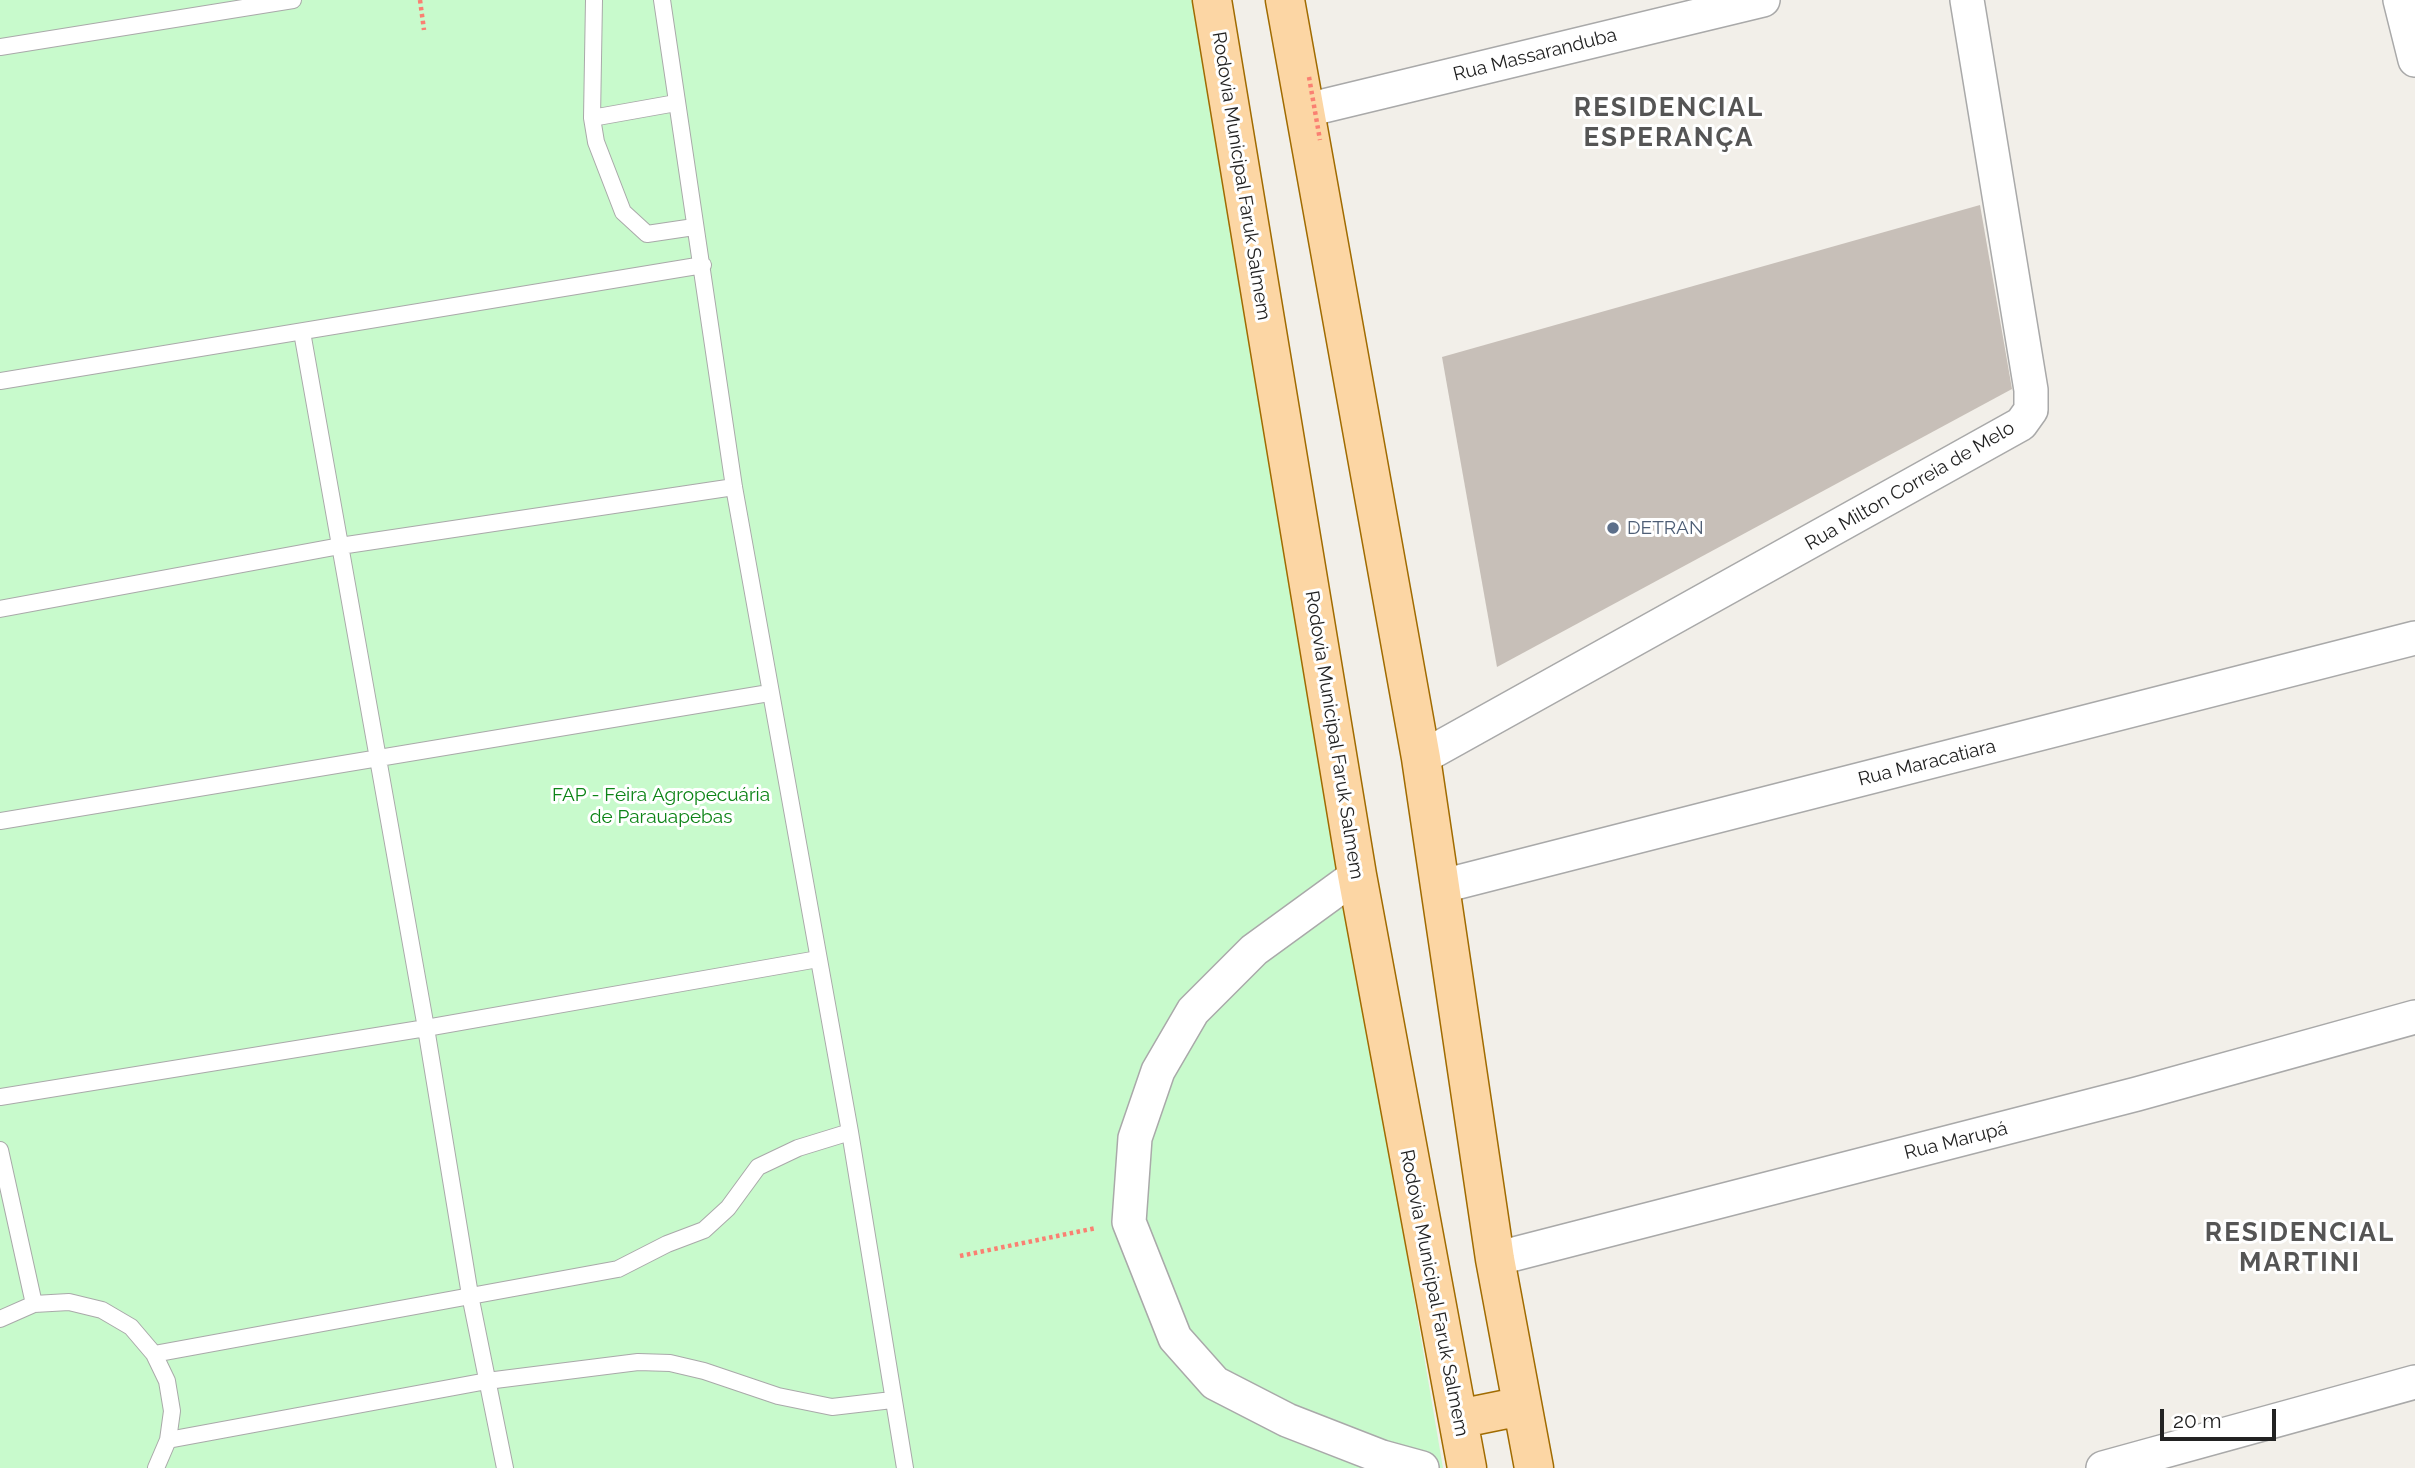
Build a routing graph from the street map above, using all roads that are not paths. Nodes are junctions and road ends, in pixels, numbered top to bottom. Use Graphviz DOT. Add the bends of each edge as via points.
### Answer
graph roads {
  1 [pos="293,0"];
  2 [pos="594,0"];
  3 [pos="663,0"];
  4 [pos="1212,0"];
  5 [pos="1285,0"];
  6 [pos="1763,0"];
  7 [pos="1967,0"];
  8 [pos="2400,0"];
  9 [pos="0,47"];
  10 [pos="2415,60"];
  11 [pos="676,103"];
  12 [pos="1312,109"];
  13 [pos="592,118"];
  14 [pos="694,226"];
  15 [pos="703,265"];
  16 [pos="302,332"];
  17 [pos="0,381"];
  18 [pos="734,487"];
  19 [pos="341,546"];
  20 [pos="0,609"];
  21 [pos="2415,638"];
  22 [pos="769,693"];
  23 [pos="1421,758"];
  24 [pos="377,760"];
  25 [pos="0,821"];
  26 [pos="1357,875"];
  27 [pos="1438,887"];
  28 [pos="818,959"];
  29 [pos="2415,1017"];
  30 [pos="426,1028"];
  31 [pos="0,1097"];
  32 [pos="850,1132"];
  33 [pos="0,1150"];
  34 [pos="1495,1259"];
  35 [pos="470,1295"];
  36 [pos="34,1304"];
  37 [pos="0,1319"];
  38 [pos="154,1354"];
  39 [pos="487,1381"];
  40 [pos="2415,1382"];
  41 [pos="892,1400"];
  42 [pos="1522,1406"];
  43 [pos="1458,1419"];
  44 [pos="168,1440"];
  45 [pos="156,1468"];
  46 [pos="505,1468"];
  47 [pos="905,1468"];
  48 [pos="1422,1468"];
  49 [pos="1467,1468"];
  50 [pos="1534,1468"];
  51 [pos="2103,1468"];
  1 -- 9 [label="lane"];
  2 -- 13 [label="lane"];
  3 -- 11 [label="lane"];
  4 -- 26 [label="main road, Rodovia Municipal Faruk Salmem"];
  5 -- 12 [label="main road"];
  6 -- 12 [label="street, Rua Massaranduba"];
  7 -- 23 [label="street, Rua Milton Correia de Melo" via="2031,390 2031,410 2021,424"];
  8 -- 10 [label="street"];
  11 -- 13 [label="lane"];
  11 -- 14 [label="lane"];
  12 -- 23 [label="main road"];
  13 -- 14 [label="lane" via="596,142 623,212 647,234"];
  14 -- 15 [label="lane"];
  15 -- 16 [label="lane"];
  15 -- 18 [label="lane"];
  16 -- 17 [label="lane"];
  16 -- 19 [label="lane"];
  18 -- 19 [label="lane"];
  18 -- 22 [label="lane"];
  19 -- 20 [label="lane"];
  19 -- 24 [label="lane"];
  21 -- 27 [label="street, Rua Maracatiara"];
  22 -- 24 [label="lane"];
  22 -- 28 [label="lane"];
  23 -- 27 [label="main road"];
  24 -- 25 [label="lane"];
  24 -- 30 [label="lane"];
  26 -- 43 [label="main road, Rodovia Municipal Faruk Salmem"];
  26 -- 48 [label="street" via="1254,950 1193,1011 1158,1071 1135,1138 1129,1222 1175,1338 1216,1383 1287,1420"];
  27 -- 34 [label="main road"];
  28 -- 30 [label="lane"];
  28 -- 32 [label="lane"];
  29 -- 34 [label="street, Rua Marupá" via="2124,1098"];
  30 -- 31 [label="lane"];
  30 -- 35 [label="lane"];
  32 -- 35 [label="lane" via="798,1148 758,1167 728,1208 704,1230 618,1269"];
  32 -- 41 [label="lane"];
  33 -- 36 [label="lane"];
  34 -- 42 [label="main road"];
  35 -- 38 [label="lane"];
  35 -- 39 [label="lane"];
  36 -- 37 [label="lane"];
  36 -- 38 [label="lane" via="68,1302 102,1310 131,1327"];
  38 -- 44 [label="lane" via="167,1381 172,1410"];
  39 -- 41 [label="lane" via="638,1362 670,1363 778,1396 832,1407"];
  39 -- 44 [label="lane"];
  39 -- 46 [label="lane"];
  40 -- 51 [label="street"];
  41 -- 47 [label="lane"];
  42 -- 43 [label="main road"];
  42 -- 50 [label="main road"];
  43 -- 49 [label="main road, Rodovia Municipal Faruk Salmem"];
  44 -- 45 [label="lane"];
}
